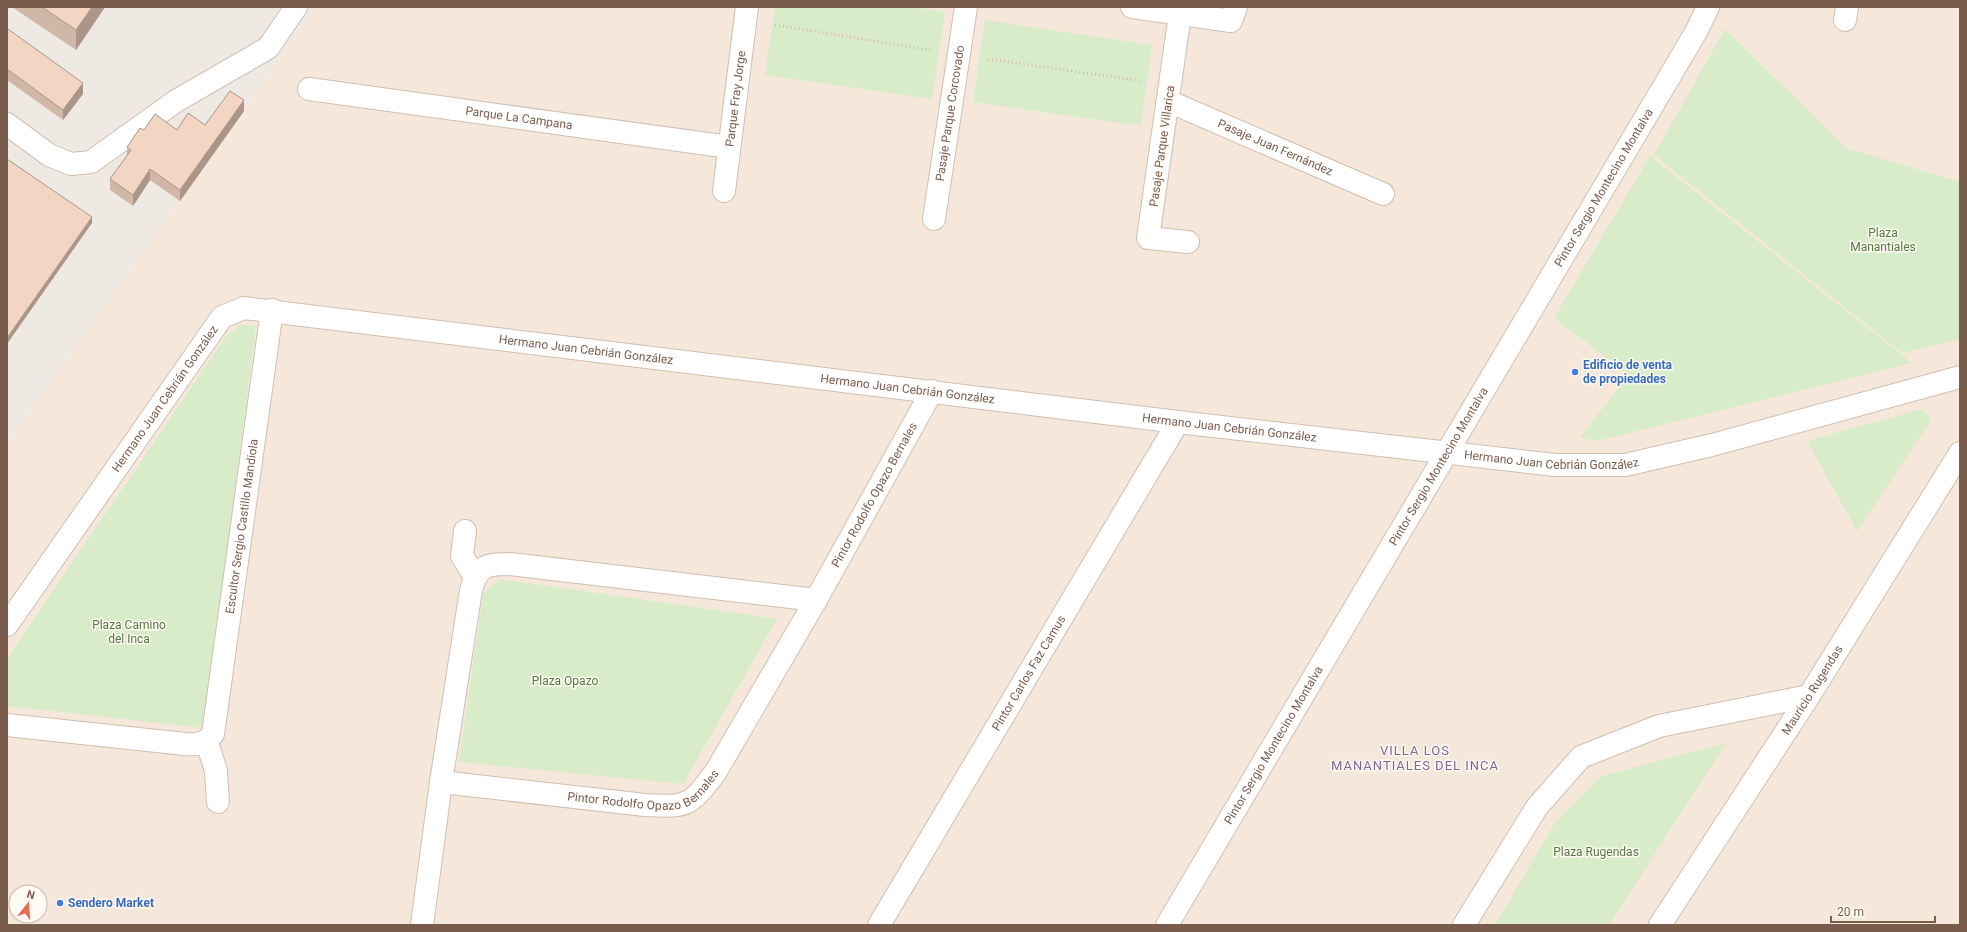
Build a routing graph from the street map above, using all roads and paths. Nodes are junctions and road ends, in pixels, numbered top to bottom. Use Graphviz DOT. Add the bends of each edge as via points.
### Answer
graph roads {
  1 [pos="296,7"];
  2 [pos="966,7"];
  3 [pos="1132,7"];
  4 [pos="1236,7"];
  5 [pos="1708,7"];
  6 [pos="746,14"];
  7 [pos="1180,14"];
  8 [pos="959,55"];
  9 [pos="309,89"];
  10 [pos="1170,93"];
  11 [pos="7,124"];
  12 [pos="729,147"];
  13 [pos="724,191"];
  14 [pos="1383,194"];
  15 [pos="934,219"];
  16 [pos="1188,242"];
  17 [pos="272,310"];
  18 [pos="1960,377"];
  19 [pos="932,391"];
  20 [pos="1178,422"];
  21 [pos="1446,452"];
  22 [pos="1960,453"];
  23 [pos="465,531"];
  24 [pos="475,577"];
  25 [pos="816,600"];
  26 [pos="7,625"];
  27 [pos="1809,696"];
  28 [pos="7,725"];
  29 [pos="207,742"];
  30 [pos="441,782"];
  31 [pos="218,802"];
  32 [pos="422,925"];
  33 [pos="879,925"];
  34 [pos="1167,925"];
  35 [pos="1464,925"];
  36 [pos="1660,925"];
  1 -- 11 [label="street" via="268,48 176,101 91,162 71,164 50,155"];
  2 -- 8 [label="street, Pasaje Parque Corcovado"];
  3 -- 7 [label="street"];
  4 -- 7 [label="street" via="1231,20"];
  5 -- 21 [label="street, Pintor Sergio Montecino Montalva" via="1696,32"];
  6 -- 8 [label="path"];
  6 -- 12 [label="street, Parque Fray Jorge"];
  7 -- 10 [label="street, Pasaje Parque Villarica"];
  8 -- 10 [label="path"];
  8 -- 15 [label="street, Pasaje Parque Corcovado"];
  9 -- 12 [label="street, Parque La Campana"];
  10 -- 14 [label="street, Pasaje Juan Fernández"];
  10 -- 16 [label="street, Pasaje Parque Villarica" via="1148,238"];
  12 -- 13 [label="street, Parque Fray Jorge"];
  17 -- 19 [label="street, Hermano Juan Cebrián González"];
  17 -- 26 [label="street, Hermano Juan Cebrián González" via="244,308 222,317"];
  17 -- 29 [label="street, Escultor Sergio Castillo Mandiola" via="216,721 213,734"];
  18 -- 21 [label="street, Hermano Juan Cebrián González" via="1712,445 1625,464 1555,466"];
  19 -- 20 [label="street, Hermano Juan Cebrián González"];
  19 -- 25 [label="street, Pintor Rodolfo Opazo Bernales"];
  20 -- 21 [label="street, Hermano Juan Cebrián González"];
  20 -- 33 [label="street, Pintor Carlos Faz Camus"];
  21 -- 34 [label="street, Pintor Sergio Montecino Montalva"];
  22 -- 27 [label="street, Mauricio Rugendas"];
  23 -- 24 [label="street" via="462,556"];
  24 -- 25 [label="street" via="481,568 493,564 510,564"];
  24 -- 30 [label="street"];
  25 -- 30 [label="street, Pintor Rodolfo Opazo Bernales" via="715,773 689,803 669,806 645,804"];
  27 -- 35 [label="street" via="1659,726 1581,757 1537,807"];
  27 -- 36 [label="street, Mauricio Rugendas"];
  28 -- 29 [label="street" via="148,742 197,745"];
  29 -- 31 [label="street" via="216,772"];
  30 -- 32 [label="street"];
}
